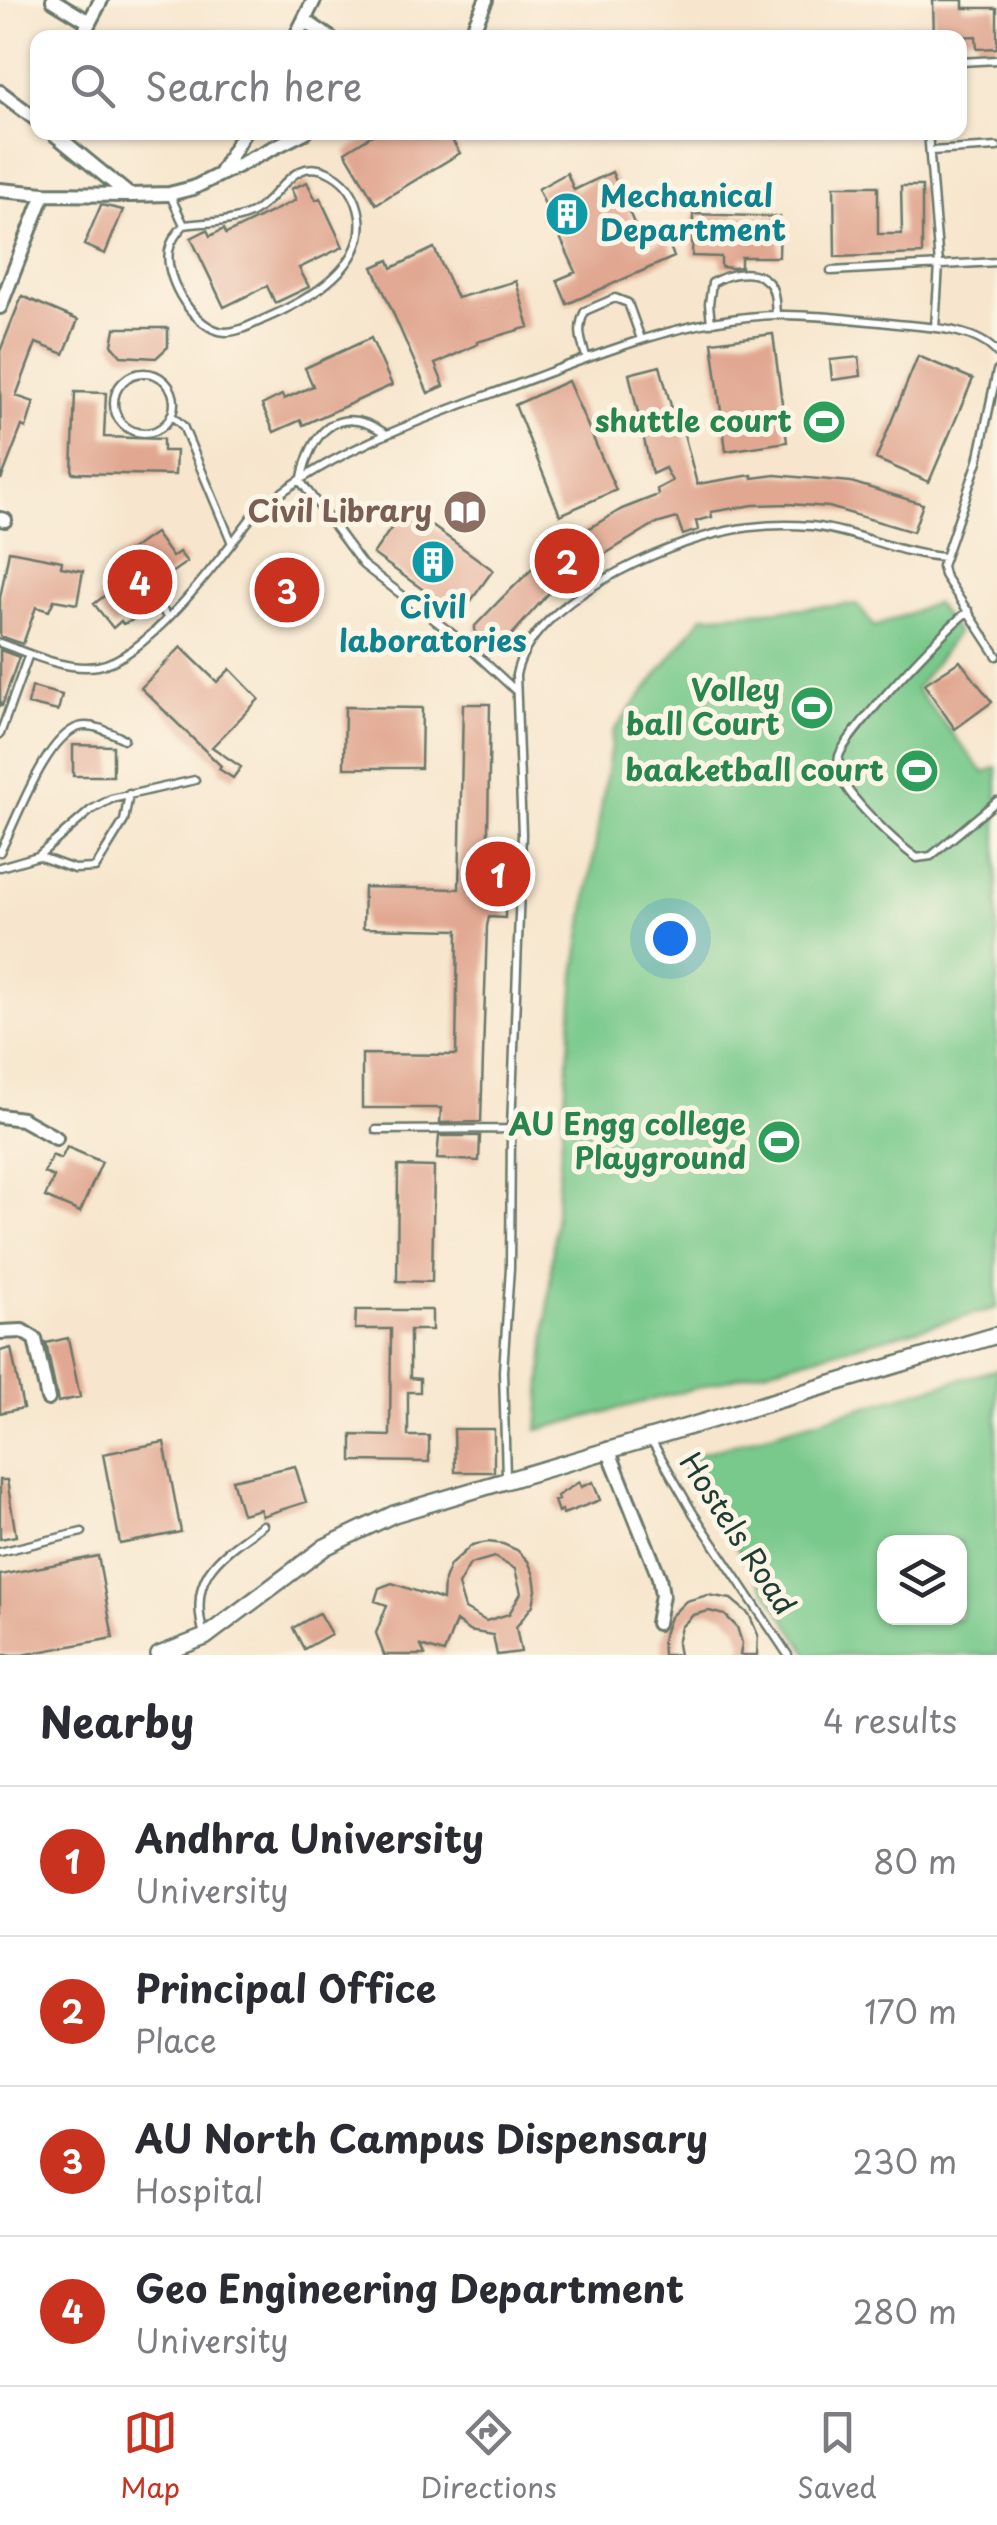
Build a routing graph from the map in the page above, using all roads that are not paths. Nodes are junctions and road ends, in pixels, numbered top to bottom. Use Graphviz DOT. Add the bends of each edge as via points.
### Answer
graph roads {
  1 [pos="53,0"];
  2 [pos="101,0"];
  3 [pos="314,0"];
  4 [pos="486,0"];
  5 [pos="304,20"];
  6 [pos="89,22"];
  7 [pos="85,30"];
  8 [pos="299,30"];
  9 [pos="318,30"];
  10 [pos="473,30"];
  11 [pos="997,60"];
  12 [pos="967,62"];
  13 [pos="0,92"];
  14 [pos="30,115"];
  15 [pos="62,140"];
  16 [pos="239,140"];
  17 [pos="289,140"];
  18 [pos="929,140"];
  19 [pos="997,148"];
  20 [pos="930,151"];
  21 [pos="220,174"];
  22 [pos="0,190"];
  23 [pos="44,194"];
  24 [pos="169,194"];
  25 [pos="129,195"];
  26 [pos="206,222"];
  27 [pos="184,225"];
  28 [pos="201,231"];
  29 [pos="997,262"];
  30 [pos="939,265"];
  31 [pos="831,271"];
  32 [pos="0,307"];
  33 [pos="776,315"];
  34 [pos="710,323"];
  35 [pos="935,328"];
  36 [pos="641,339"];
  37 [pos="997,354"];
  38 [pos="586,356"];
  39 [pos="997,371"];
  40 [pos="171,416"];
  41 [pos="385,433"];
  42 [pos="301,482"];
  43 [pos="232,543"];
  44 [pos="944,557"];
  45 [pos="158,592"];
  46 [pos="969,611"];
  47 [pos="168,617"];
  48 [pos="0,643"];
  49 [pos="29,654"];
  50 [pos="997,656"];
  51 [pos="516,691"];
  52 [pos="0,734"];
  53 [pos="124,739"];
  54 [pos="195,780"];
  55 [pos="130,794"];
  56 [pos="997,802"];
  57 [pos="0,852"];
  58 [pos="38,856"];
  59 [pos="0,867"];
  60 [pos="0,1116"];
  61 [pos="511,1129"];
  62 [pos="376,1130"];
  63 [pos="56,1138"];
  64 [pos="0,1332"];
  65 [pos="997,1336"];
  66 [pos="48,1398"];
  67 [pos="649,1437"];
  68 [pos="608,1449"];
  69 [pos="506,1478"];
  70 [pos="262,1524"];
  71 [pos="82,1532"];
  72 [pos="0,1552"];
  73 [pos="657,1623"];
  74 [pos="205,1637"];
  75 [pos="160,1655"];
  76 [pos="788,1655"];
  1 -- 6 [label="street"];
  2 -- 6 [label="street"];
  3 -- 5 [label="street"];
  4 -- 10 [label="street"];
  5 -- 8 [label="street"];
  5 -- 9 [label="street"];
  6 -- 7 [label="street"];
  11 -- 12 [label="lane"];
  13 -- 14 [label="street"];
  15 -- 25 [label="street"];
  16 -- 21 [label="street"];
  17 -- 21 [label="street"];
  18 -- 20 [label="lane"];
  19 -- 20 [label="lane"];
  20 -- 30 [label="lane"];
  21 -- 24 [label="street"];
  22 -- 23 [label="street"];
  23 -- 25 [label="street"];
  23 -- 32 [label="street"];
  24 -- 25 [label="street"];
  24 -- 27 [label="lane"];
  26 -- 27 [label="lane"];
  26 -- 27 [label="lane" via="256,211 286,179 311,167 343,180 360,218 350,257 315,294 225,332 200,320 169,268 169,248"];
  26 -- 28 [label="lane"];
  29 -- 30 [label="lane"];
  30 -- 31 [label="lane"];
  30 -- 35 [label="lane"];
  33 -- 34 [label="lane"];
  33 -- 34 [label="lane" via="768,282 753,274 725,275 712,283"];
  33 -- 35 [label="lane"];
  34 -- 36 [label="lane"];
  35 -- 37 [label="lane" via="987,343"];
  36 -- 38 [label="lane"];
  36 -- 38 [label="lane" via="628,303 614,298 585,310 580,337"];
  38 -- 41 [label="lane"];
  39 -- 44 [label="lane" via="978,460"];
  40 -- 40 [label="lane" via="157,430 128,429 115,414 114,394 126,378 154,374 170,386"];
  40 -- 43 [label="lane" via="183,426"];
  41 -- 42 [label="lane"];
  41 -- 42 [label="lane" via="366,420 349,419 318,434"];
  42 -- 43 [label="lane" via="270,500"];
  42 -- 51 [label="lane" via="363,566"];
  43 -- 47 [label="lane"];
  44 -- 46 [label="lane" via="944,575"];
  44 -- 51 [label="lane" via="811,526 726,531 633,564 569,603 521,654"];
  45 -- 47 [label="lane"];
  46 -- 50 [label="lane"];
  46 -- 56 [label="lane" via="938,636 866,720 839,754 838,769 856,799 917,858 931,856"];
  47 -- 49 [label="lane" via="114,662 69,666"];
  48 -- 49 [label="lane"];
  49 -- 52 [label="lane"];
  51 -- 61 [label="lane" via="522,834"];
  53 -- 57 [label="lane" via="89,726 63,738 28,790"];
  54 -- 55 [label="lane"];
  55 -- 58 [label="lane" via="91,810"];
  55 -- 58 [label="lane" via="124,821 95,868 74,869"];
  58 -- 59 [label="lane"];
  60 -- 63 [label="street" via="22,1119"];
  61 -- 62 [label="lane"];
  61 -- 69 [label="lane"];
  64 -- 66 [label="street" via="22,1331 35,1339"];
  65 -- 67 [label="street"];
  67 -- 68 [label="street"];
  67 -- 76 [label="lane, Hostels Road"];
  68 -- 69 [label="street"];
  68 -- 73 [label="street" via="658,1577"];
  69 -- 74 [label="street" via="347,1535"];
  70 -- 74 [label="lane" via="203,1581 198,1610"];
  71 -- 72 [label="lane"];
  74 -- 75 [label="street"];
}
